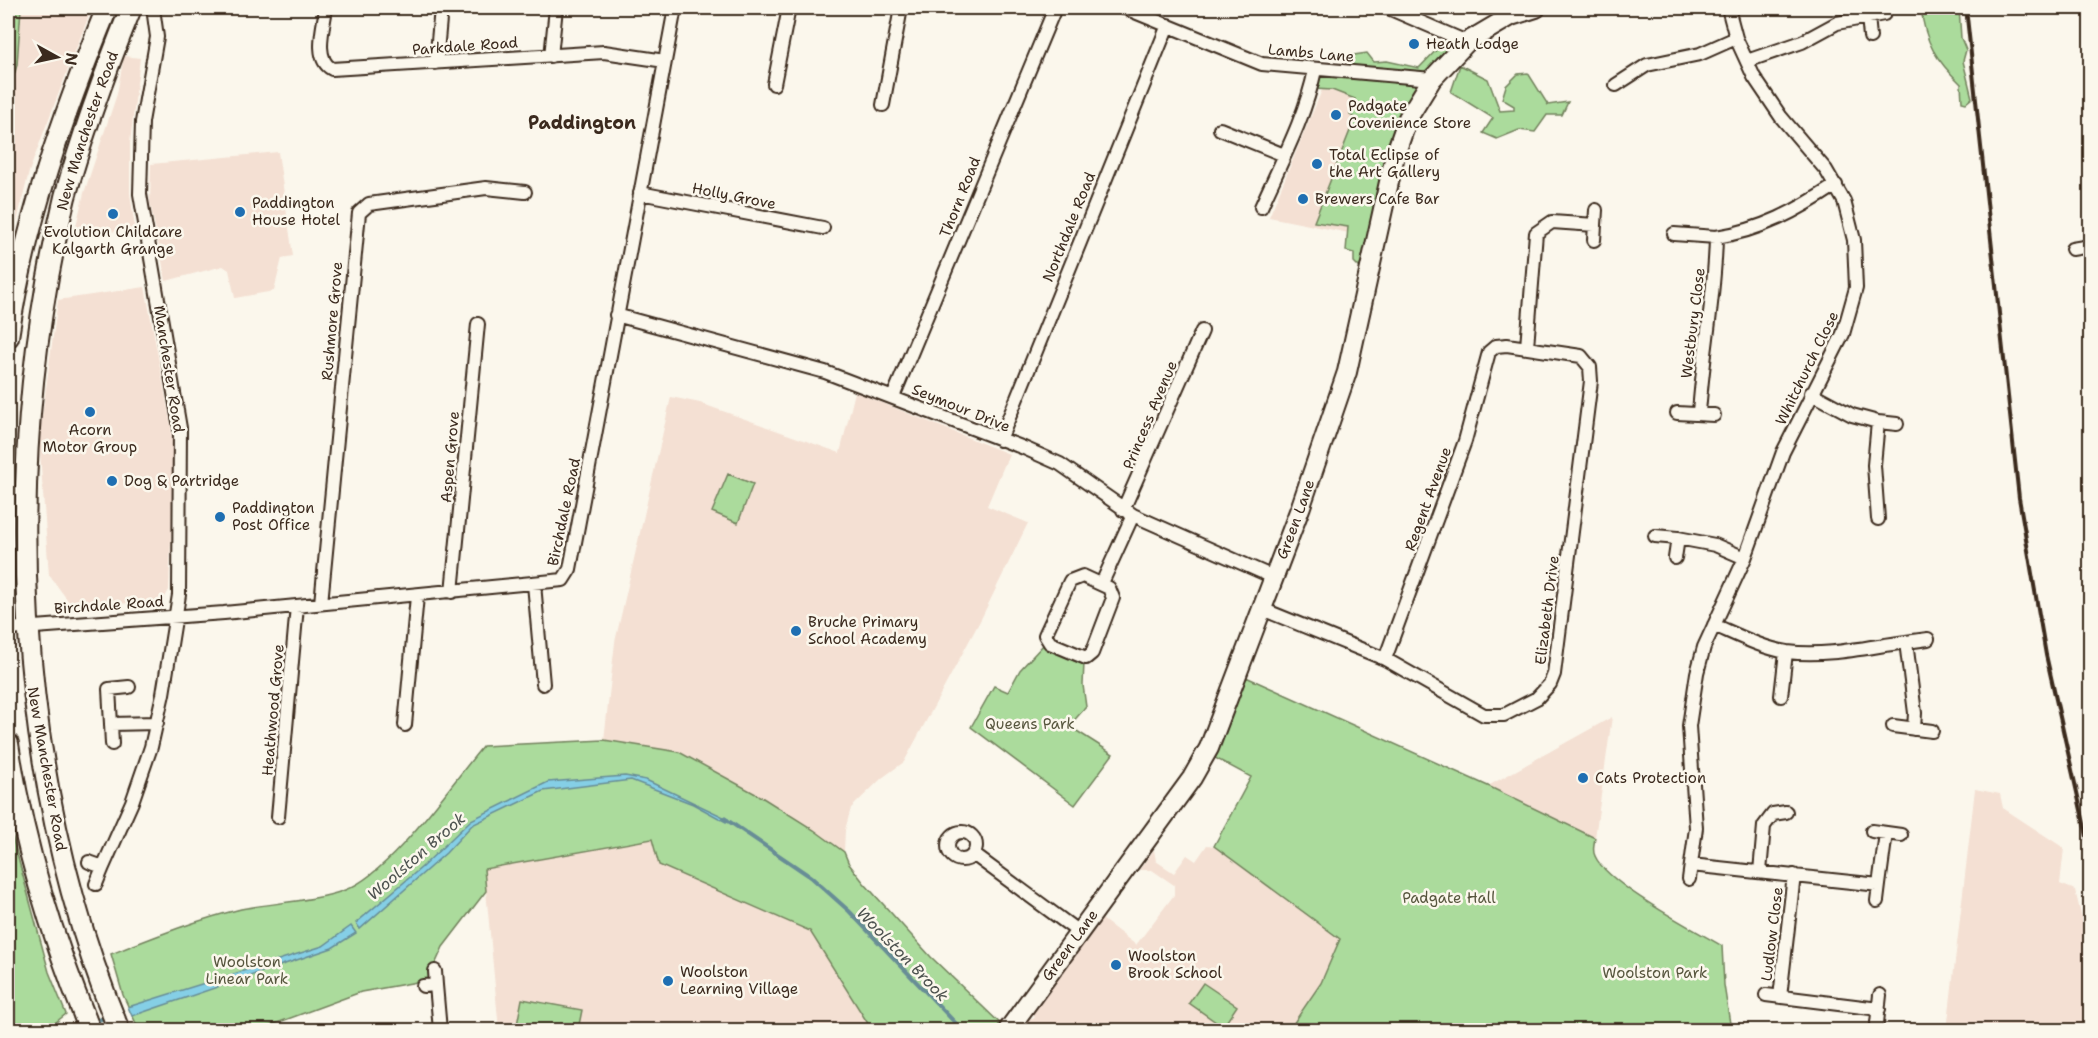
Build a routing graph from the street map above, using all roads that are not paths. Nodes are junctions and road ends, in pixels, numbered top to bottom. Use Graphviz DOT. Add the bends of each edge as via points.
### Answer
graph roads {
  1 [pos="107,8"];
  2 [pos="130,8"];
  3 [pos="153,8"];
  4 [pos="326,8"];
  5 [pos="441,8"];
  6 [pos="556,8"];
  7 [pos="675,8"];
  8 [pos="789,8"];
  9 [pos="901,8"];
  10 [pos="1054,8"];
  11 [pos="1125,8"];
  12 [pos="1388,8"];
  13 [pos="1536,8"];
  14 [pos="1728,8"];
  15 [pos="1511,12"];
  16 [pos="1153,13"];
  17 [pos="1884,14"];
  18 [pos="1869,16"];
  19 [pos="1168,25"];
  20 [pos="1870,37"];
  21 [pos="1736,38"];
  22 [pos="1467,42"];
  23 [pos="551,56"];
  24 [pos="665,61"];
  25 [pos="1747,62"];
  26 [pos="436,63"];
  27 [pos="1315,70"];
  28 [pos="1432,79"];
  29 [pos="774,84"];
  30 [pos="1616,85"];
  31 [pos="883,105"];
  32 [pos="1220,129"];
  33 [pos="1284,155"];
  34 [pos="1836,186"];
  35 [pos="525,192"];
  36 [pos="640,193"];
  37 [pos="1261,207"];
  38 [pos="1596,210"];
  39 [pos="1595,225"];
  40 [pos="823,228"];
  41 [pos="1674,234"];
  42 [pos="1716,237"];
  43 [pos="1594,240"];
  44 [pos="2091,246"];
  45 [pos="2072,249"];
  46 [pos="616,315"];
  47 [pos="478,324"];
  48 [pos="1202,331"];
  49 [pos="8,337"];
  50 [pos="1527,347"];
  51 [pos="1811,393"];
  52 [pos="893,397"];
  53 [pos="1677,413"];
  54 [pos="1699,413"];
  55 [pos="1714,415"];
  56 [pos="1878,422"];
  57 [pos="1897,424"];
  58 [pos="1000,440"];
  59 [pos="1128,512"];
  60 [pos="1878,519"];
  61 [pos="1655,536"];
  62 [pos="1677,538"];
  63 [pos="1675,558"];
  64 [pos="1745,558"];
  65 [pos="1273,577"];
  66 [pos="1102,583"];
  67 [pos="534,584"];
  68 [pos="453,592"];
  69 [pos="417,596"];
  70 [pos="321,603"];
  71 [pos="297,606"];
  72 [pos="1262,609"];
  73 [pos="177,616"];
  74 [pos="1714,625"];
  75 [pos="16,628"];
  76 [pos="1928,639"];
  77 [pos="1906,642"];
  78 [pos="1786,652"];
  79 [pos="1385,659"];
  80 [pos="543,684"];
  81 [pos="129,687"];
  82 [pos="1781,696"];
  83 [pos="157,723"];
  84 [pos="111,724"];
  85 [pos="405,725"];
  86 [pos="1893,726"];
  87 [pos="1914,729"];
  88 [pos="1932,731"];
  89 [pos="8,744"];
  90 [pos="112,744"];
  91 [pos="1786,812"];
  92 [pos="278,817"];
  93 [pos="1872,831"];
  94 [pos="1886,833"];
  95 [pos="1901,835"];
  96 [pos="973,854"];
  97 [pos="89,862"];
  98 [pos="1691,865"];
  99 [pos="104,867"];
  100 [pos="1760,872"];
  101 [pos="1794,875"];
  102 [pos="1689,879"];
  103 [pos="96,884"];
  104 [pos="1879,885"];
  105 [pos="1877,901"];
  106 [pos="1080,933"];
  107 [pos="435,970"];
  108 [pos="436,985"];
  109 [pos="423,986"];
  110 [pos="1766,995"];
  111 [pos="1880,995"];
  112 [pos="1780,997"];
  113 [pos="1879,1009"];
  114 [pos="1877,1023"];
  115 [pos="90,1030"];
  116 [pos="119,1030"];
  117 [pos="440,1030"];
  118 [pos="1008,1030"];
  1 -- 49 [label="main road, New Manchester Road" via="33,212"];
  2 -- 75 [label="main road, New Manchester Road" via="64,199 43,297 33,354 23,466"];
  3 -- 73 [label="street, Manchester Road" via="157,37 142,122 140,194 180,428"];
  4 -- 26 [label="street, Parkdale Road" via="321,52 327,66 339,69"];
  5 -- 26 [label="street"];
  6 -- 23 [label="street"];
  7 -- 24 [label="street, Birchdale Road"];
  8 -- 29 [label="street"];
  9 -- 31 [label="street"];
  10 -- 52 [label="street, Thorn Road"];
  11 -- 16 [label="street, Lambs Lane"];
  12 -- 22 [label="street"];
  13 -- 15 [label="street, Green Lane"];
  14 -- 21 [label="street, Whitchurch Close"];
  15 -- 22 [label="street, Green Lane"];
  16 -- 19 [label="street, Lambs Lane"];
  17 -- 18 [label="street"];
  18 -- 20 [label="street"];
  18 -- 25 [label="street" via="1837,22 1802,42"];
  19 -- 27 [label="street, Lambs Lane" via="1262,64"];
  19 -- 58 [label="street, Northdale Road"];
  21 -- 25 [label="street, Whitchurch Close"];
  21 -- 30 [label="street" via="1700,54 1657,61 1636,80"];
  22 -- 28 [label="street, Green Lane"];
  23 -- 24 [label="street, Parkdale Road" via="612,52"];
  23 -- 26 [label="street, Parkdale Road"];
  24 -- 36 [label="street, Birchdale Road"];
  25 -- 34 [label="street, Whitchurch Close" via="1781,117"];
  27 -- 28 [label="street, Lambs Lane"];
  27 -- 33 [label="street"];
  28 -- 65 [label="street, Green Lane" via="1418,98 1401,135 1347,372"];
  32 -- 33 [label="street"];
  33 -- 37 [label="street"];
  34 -- 42 [label="street" via="1771,224"];
  34 -- 51 [label="street, Whitchurch Close" via="1854,240 1856,288 1843,334"];
  35 -- 70 [label="street, Rushmore Grove" via="486,188 369,204 359,213"];
  36 -- 40 [label="street, Holly Grove"];
  36 -- 46 [label="street, Birchdale Road"];
  38 -- 39 [label="street"];
  39 -- 43 [label="street"];
  39 -- 50 [label="street" via="1552,222 1536,233"];
  41 -- 42 [label="street"];
  42 -- 54 [label="street, Westbury Close"];
  44 -- 45 [label="street"];
  46 -- 52 [label="street, Seymour Drive" via="825,372"];
  46 -- 67 [label="street, Birchdale Road" via="570,569 558,582"];
  47 -- 68 [label="street, Aspen Grove"];
  48 -- 59 [label="street, Princess Avenue"];
  50 -- 79 [label="street, Regent Avenue" via="1501,345 1487,357 1465,441"];
  50 -- 79 [label="street, Elizabeth Drive" via="1576,355 1588,363 1591,381 1550,684 1537,698 1504,715 1484,715"];
  51 -- 56 [label="street" via="1852,415"];
  51 -- 64 [label="street, Whitchurch Close" via="1783,452"];
  52 -- 58 [label="street, Seymour Drive"];
  53 -- 54 [label="street"];
  54 -- 55 [label="street"];
  56 -- 57 [label="street"];
  56 -- 60 [label="street" via="1874,465"];
  58 -- 59 [label="street, Seymour Drive" via="1060,464"];
  59 -- 65 [label="street, Seymour Drive"];
  59 -- 66 [label="street, Princess Avenue"];
  61 -- 62 [label="street"];
  62 -- 63 [label="street"];
  62 -- 64 [label="street" via="1715,545"];
  64 -- 74 [label="street, Whitchurch Close"];
  65 -- 72 [label="street, Green Lane"];
  66 -- 66 [label="street" via="1113,598 1092,653 1082,658 1050,643 1046,630 1070,581 1083,576"];
  67 -- 68 [label="street, Birchdale Road"];
  67 -- 80 [label="street"];
  68 -- 69 [label="street, Birchdale Road"];
  69 -- 70 [label="street, Birchdale Road"];
  69 -- 85 [label="street"];
  70 -- 71 [label="street, Birchdale Road"];
  71 -- 73 [label="street, Birchdale Road"];
  71 -- 92 [label="street, Heathwood Grove"];
  72 -- 79 [label="street, Elizabeth Drive"];
  72 -- 106 [label="street, Green Lane" via="1209,748 1192,778"];
  73 -- 75 [label="street, Birchdale Road"];
  73 -- 83 [label="street, Manchester Road"];
  74 -- 78 [label="street"];
  74 -- 98 [label="street, Whitchurch Close" via="1697,673 1689,726 1696,828"];
  75 -- 116 [label="main road, New Manchester Road" via="75,907"];
  76 -- 77 [label="street"];
  77 -- 78 [label="street" via="1834,652"];
  77 -- 87 [label="street"];
  78 -- 82 [label="street"];
  81 -- 84 [label="street" via="109,689"];
  83 -- 84 [label="street"];
  83 -- 99 [label="street, Manchester Road" via="141,780"];
  84 -- 90 [label="street"];
  86 -- 87 [label="street"];
  87 -- 88 [label="street"];
  89 -- 115 [label="main road, New Manchester Road" via="45,909"];
  91 -- 100 [label="street, Ludlow Close" via="1773,814 1764,826"];
  93 -- 94 [label="street"];
  94 -- 95 [label="street"];
  94 -- 104 [label="street"];
  96 -- 106 [label="street"];
  97 -- 99 [label="street"];
  98 -- 100 [label="street, Ludlow Close"];
  98 -- 102 [label="street, Whitchurch Close"];
  99 -- 103 [label="street, Manchester Road"];
  100 -- 101 [label="street, Ludlow Close"];
  101 -- 104 [label="street, Ludlow Close"];
  101 -- 112 [label="street, Ludlow Close"];
  104 -- 105 [label="street"];
  106 -- 118 [label="street, Green Lane"];
  107 -- 108 [label="street"];
  108 -- 109 [label="street"];
  108 -- 117 [label="street"];
  110 -- 112 [label="street, Ludlow Close"];
  111 -- 113 [label="street"];
  112 -- 113 [label="street, Ludlow Close"];
  113 -- 114 [label="street"];
}
